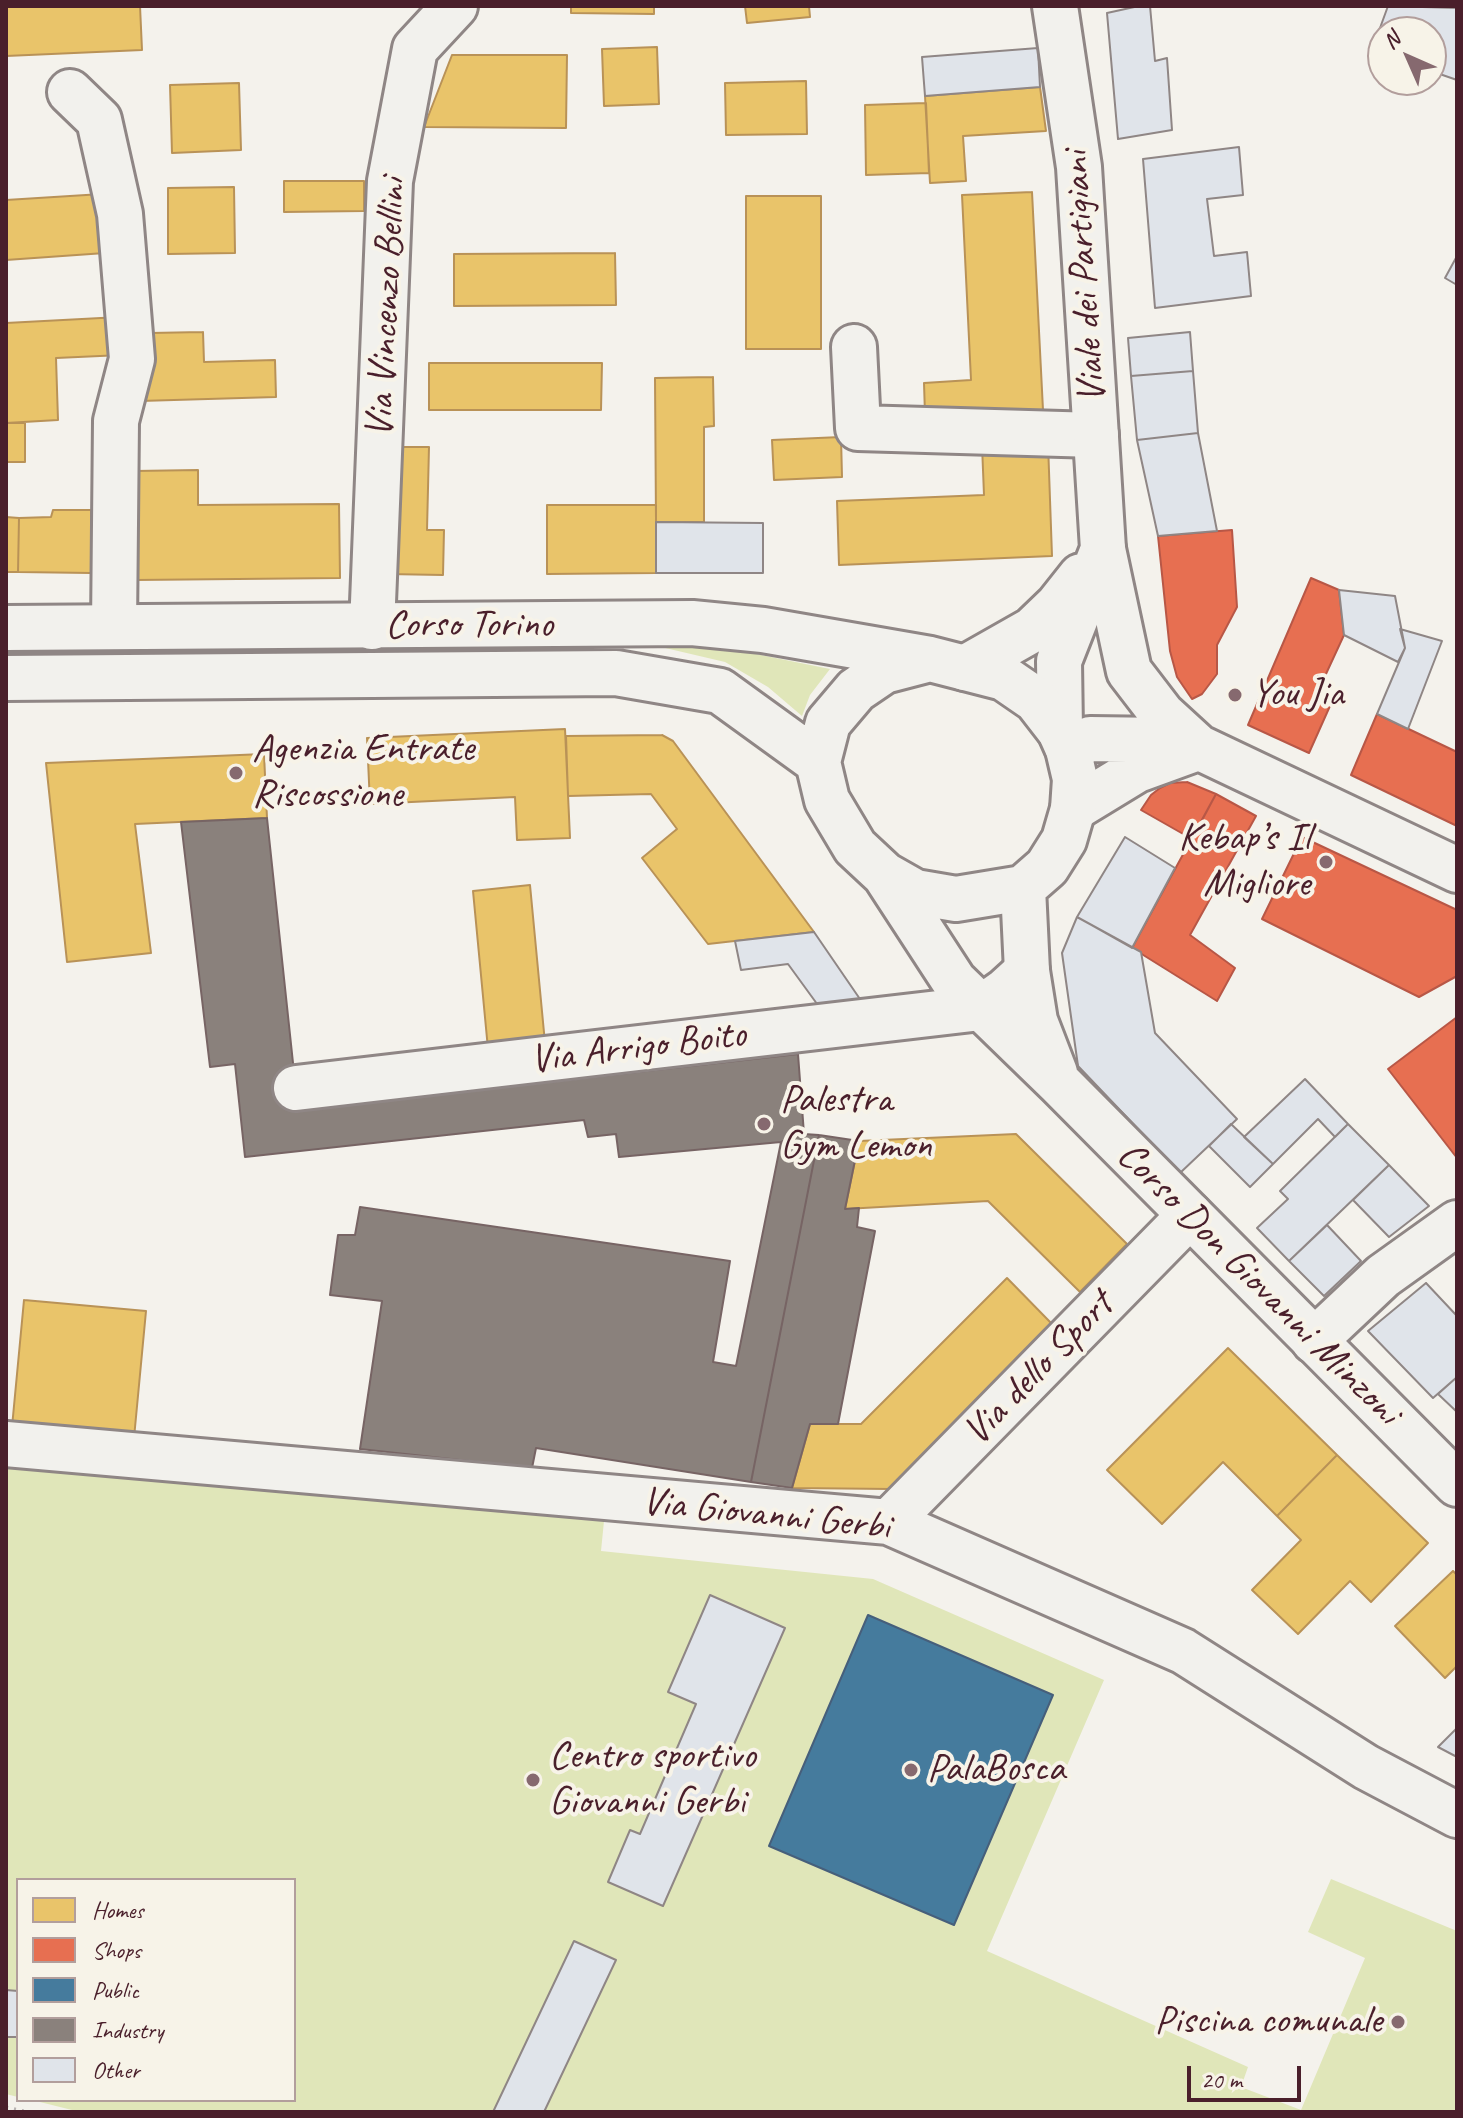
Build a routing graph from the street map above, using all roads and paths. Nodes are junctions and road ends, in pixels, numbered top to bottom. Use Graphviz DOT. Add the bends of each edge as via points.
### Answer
graph roads {
  1 [pos="455,6"];
  2 [pos="1055,6"];
  3 [pos="70,92"];
  4 [pos="854,347"];
  5 [pos="1096,435"];
  6 [pos="1103,549"];
  7 [pos="114,627"];
  8 [pos="372,627"];
  9 [pos="6,628"];
  10 [pos="948,664"];
  11 [pos="6,678"];
  12 [pos="1064,740"];
  13 [pos="1198,747"];
  14 [pos="818,762"];
  15 [pos="1073,809"];
  16 [pos="1457,870"];
  17 [pos="885,875"];
  18 [pos="1023,888"];
  19 [pos="1027,971"];
  20 [pos="981,1008"];
  21 [pos="1059,1083"];
  22 [pos="296,1088"];
  23 [pos="1190,1215"];
  24 [pos="1457,1223"];
  25 [pos="1314,1341"];
  26 [pos="6,1444"];
  27 [pos="1457,1484"];
  28 [pos="889,1522"];
  29 [pos="1457,1815"];
  30 [pos="6,2108"];
  31 [pos="24,2112"];
  1 -- 8 [label="street, Via Vincenzo Bellini" via="415,49 390,181"];
  2 -- 5 [label="street, Viale dei Partigiani" via="1079,167"];
  3 -- 7 [label="street" via="99,120 121,228 132,359 116,421"];
  4 -- 5 [label="street" via="858,428"];
  5 -- 6 [label="street, Viale dei Partigiani"];
  6 -- 10 [label="street" via="1032,630"];
  6 -- 12 [label="street, Viale dei Partigiani" via="1059,661"];
  6 -- 13 [label="street" via="1129,671 1162,714"];
  7 -- 8 [label="street, Corso Torino"];
  7 -- 9 [label="street, Corso Torino"];
  8 -- 10 [label="street, Corso Torino" via="692,623 763,630"];
  10 -- 12 [label="street" via="1004,678 1036,700"];
  10 -- 14 [label="street" via="884,671 856,690 828,723"];
  11 -- 14 [label="street, Corso Torino" via="616,673 720,691"];
  12 -- 13 [label="street" via="1165,740"];
  12 -- 15 [label="street" via="1075,779"];
  13 -- 15 [label="street" via="1137,770"];
  13 -- 16 [label="street"];
  14 -- 17 [label="street" via="827,800 855,847"];
  15 -- 18 [label="street" via="1064,840 1047,867"];
  17 -- 18 [label="street" via="915,892 956,899"];
  17 -- 20 [label="street, Corso Don Giovanni Minzoni" via="954,981"];
  18 -- 19 [label="street, Corso Don Giovanni Minzoni"];
  19 -- 20 [label="street"];
  19 -- 21 [label="street, Corso Don Giovanni Minzoni" via="1035,1021"];
  20 -- 21 [label="street, Corso Don Giovanni Minzoni"];
  20 -- 22 [label="street, Via Arrigo Boito"];
  21 -- 23 [label="street, Corso Don Giovanni Minzoni"];
  23 -- 25 [label="street, Corso Don Giovanni Minzoni"];
  23 -- 28 [label="street, Via dello Sport"];
  24 -- 25 [label="street" via="1383,1276"];
  25 -- 27 [label="street, Corso Don Giovanni Minzoni"];
  26 -- 28 [label="street, Via Giovanni Gerbi"];
  28 -- 29 [label="street, Via Giovanni Gerbi" via="1183,1651 1366,1767"];
  30 -- 31 [label="path"];
}
